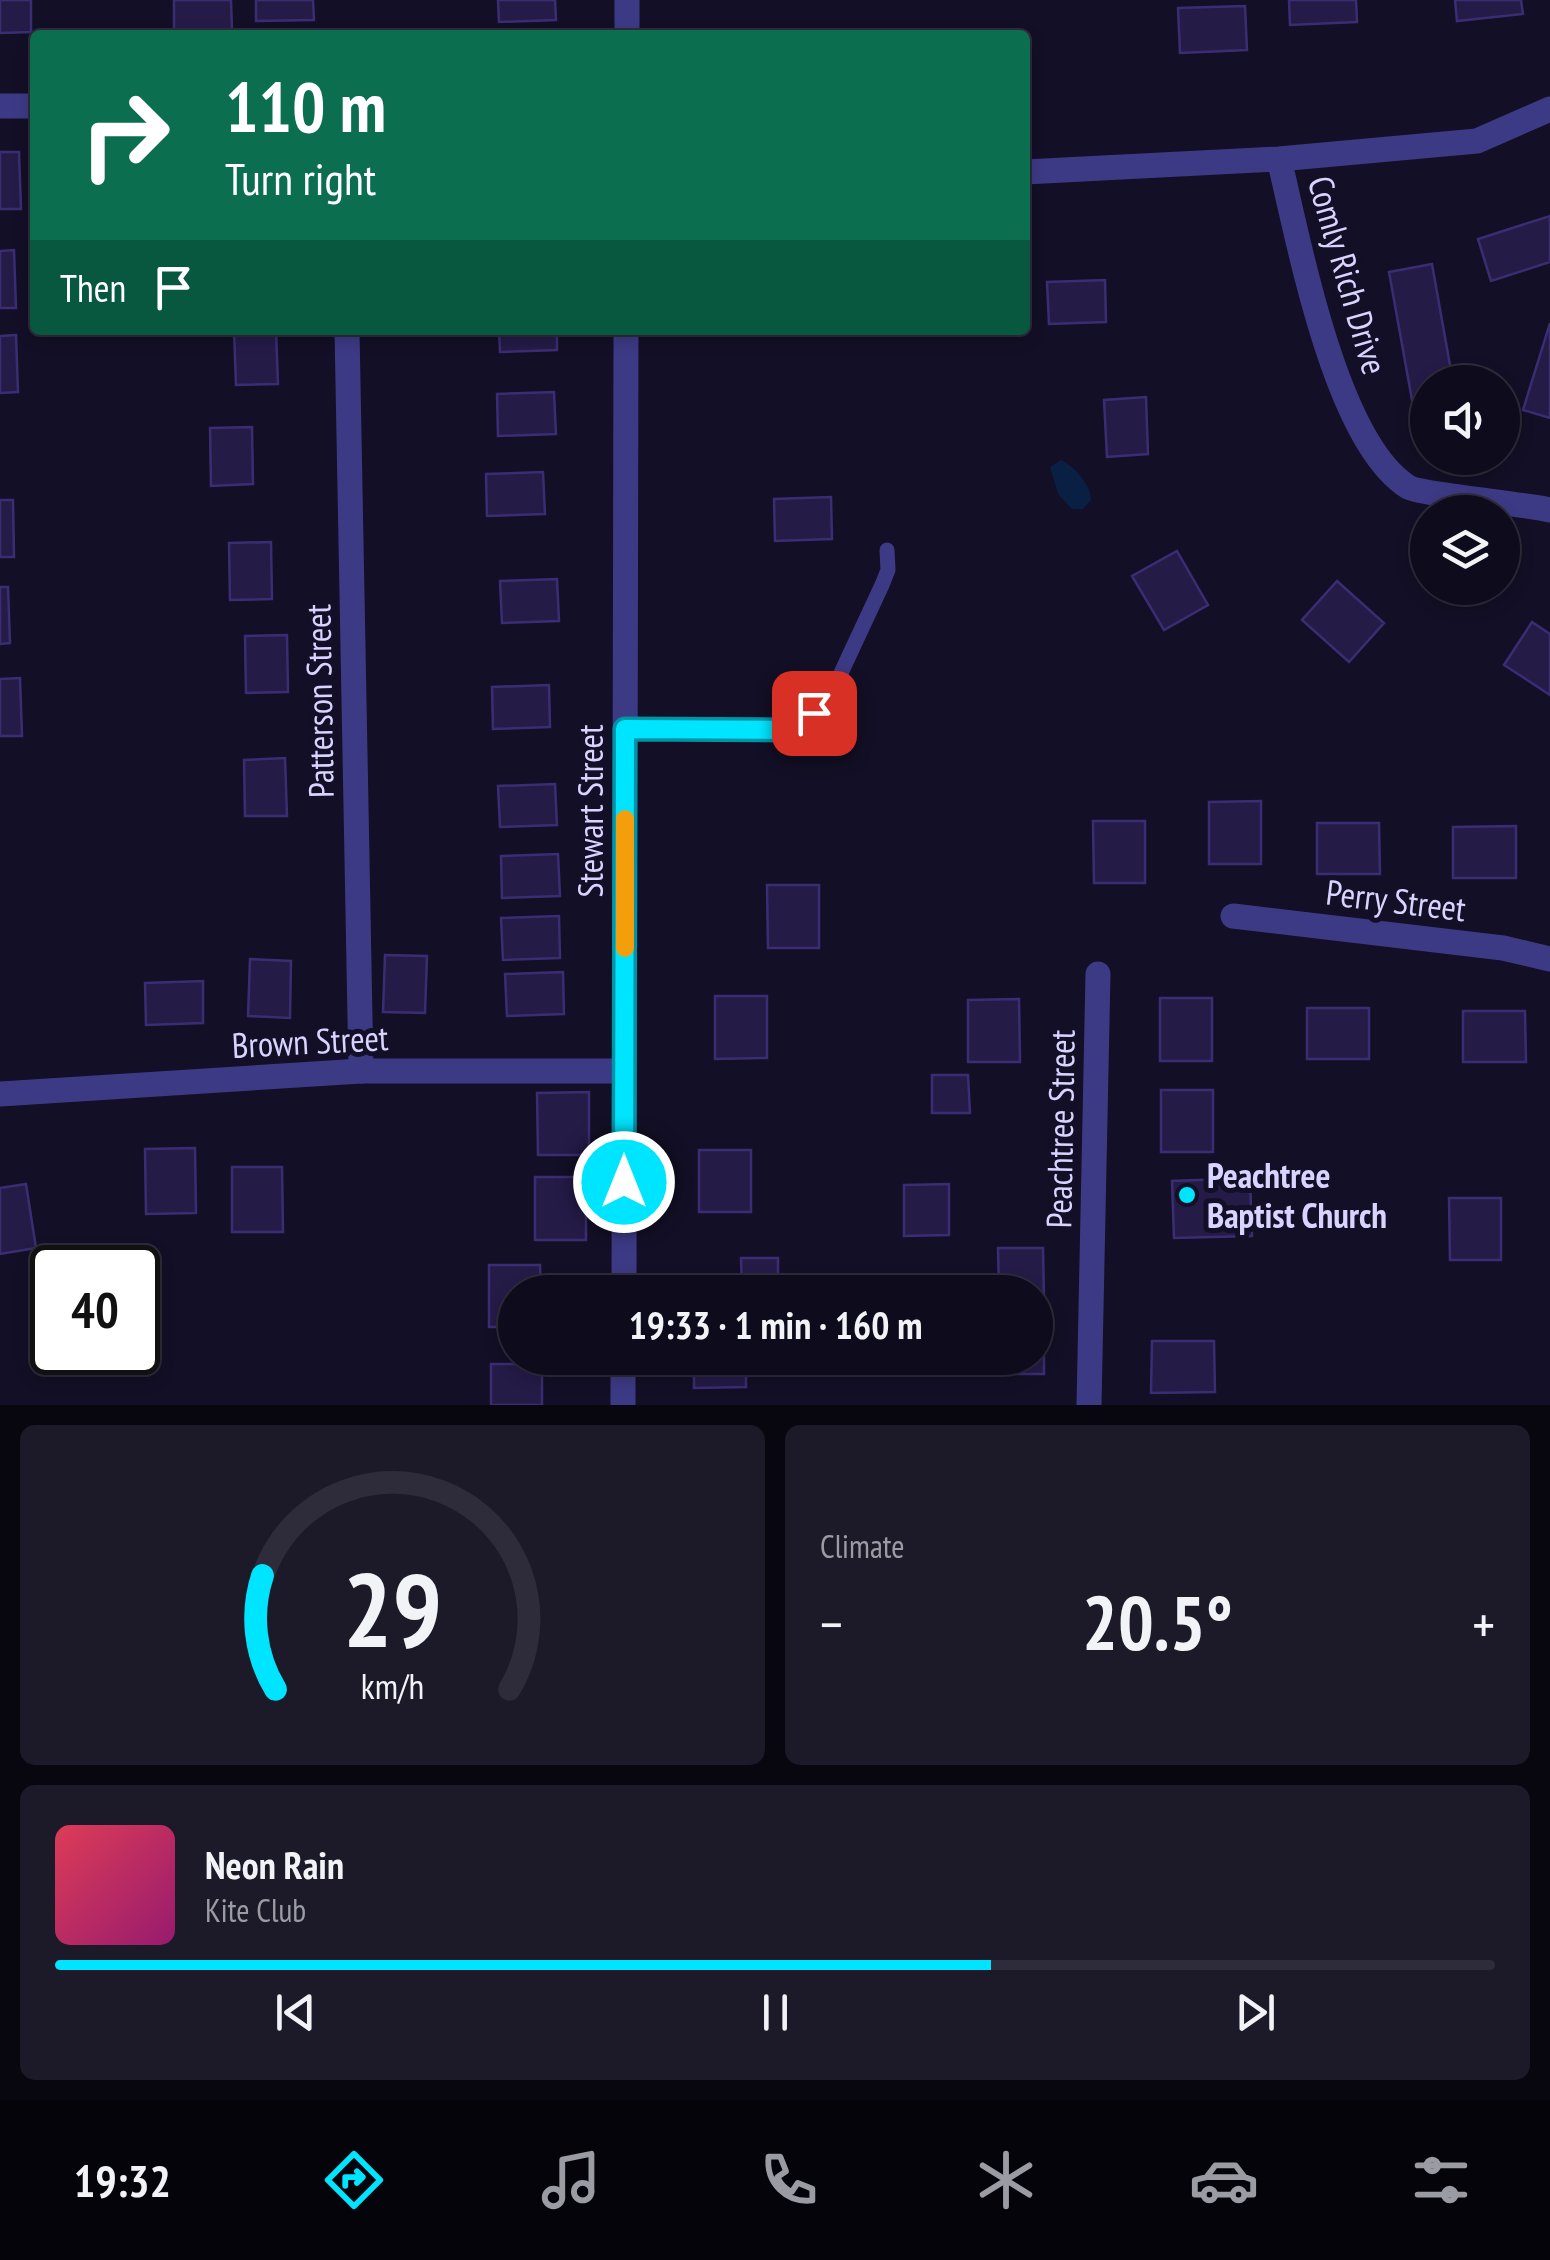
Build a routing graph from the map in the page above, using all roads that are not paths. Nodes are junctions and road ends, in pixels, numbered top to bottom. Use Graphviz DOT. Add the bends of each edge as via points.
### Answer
graph roads {
  1 [pos="628,0"];
  2 [pos="627,30"];
  3 [pos="0,106"];
  4 [pos="30,106"];
  5 [pos="1550,109"];
  6 [pos="1279,158"];
  7 [pos="1030,172"];
  8 [pos="346,335"];
  9 [pos="626,335"];
  10 [pos="1550,510"];
  11 [pos="887,550"];
  12 [pos="625,729"];
  13 [pos="1233,916"];
  14 [pos="1550,959"];
  15 [pos="1098,974"];
  16 [pos="361,1071"];
  17 [pos="624,1071"];
  18 [pos="0,1094"];
  19 [pos="624,1275"];
  20 [pos="623,1375"];
  21 [pos="623,1405"];
  22 [pos="1089,1405"];
  1 -- 2 [label="street"];
  3 -- 4 [label="street"];
  5 -- 6 [label="street, Comly Rich Drive" via="1476,141"];
  6 -- 7 [label="street, Comly Rich Drive"];
  6 -- 10 [label="street, Comly Rich Drive" via="1316,308 1370,448 1409,488"];
  8 -- 16 [label="street, Patterson Street"];
  9 -- 12 [label="street, Stewart Street"];
  11 -- 12 [label="lane" via="882,585 834,688 814,713 786,730"];
  12 -- 17 [label="street, Stewart Street"];
  13 -- 14 [label="street, Perry Street"];
  15 -- 22 [label="street, Peachtree Street"];
  16 -- 17 [label="street, Brown Street"];
  16 -- 18 [label="street, Brown Street"];
  17 -- 19 [label="street, Stewart Street"];
  20 -- 21 [label="street"];
}
